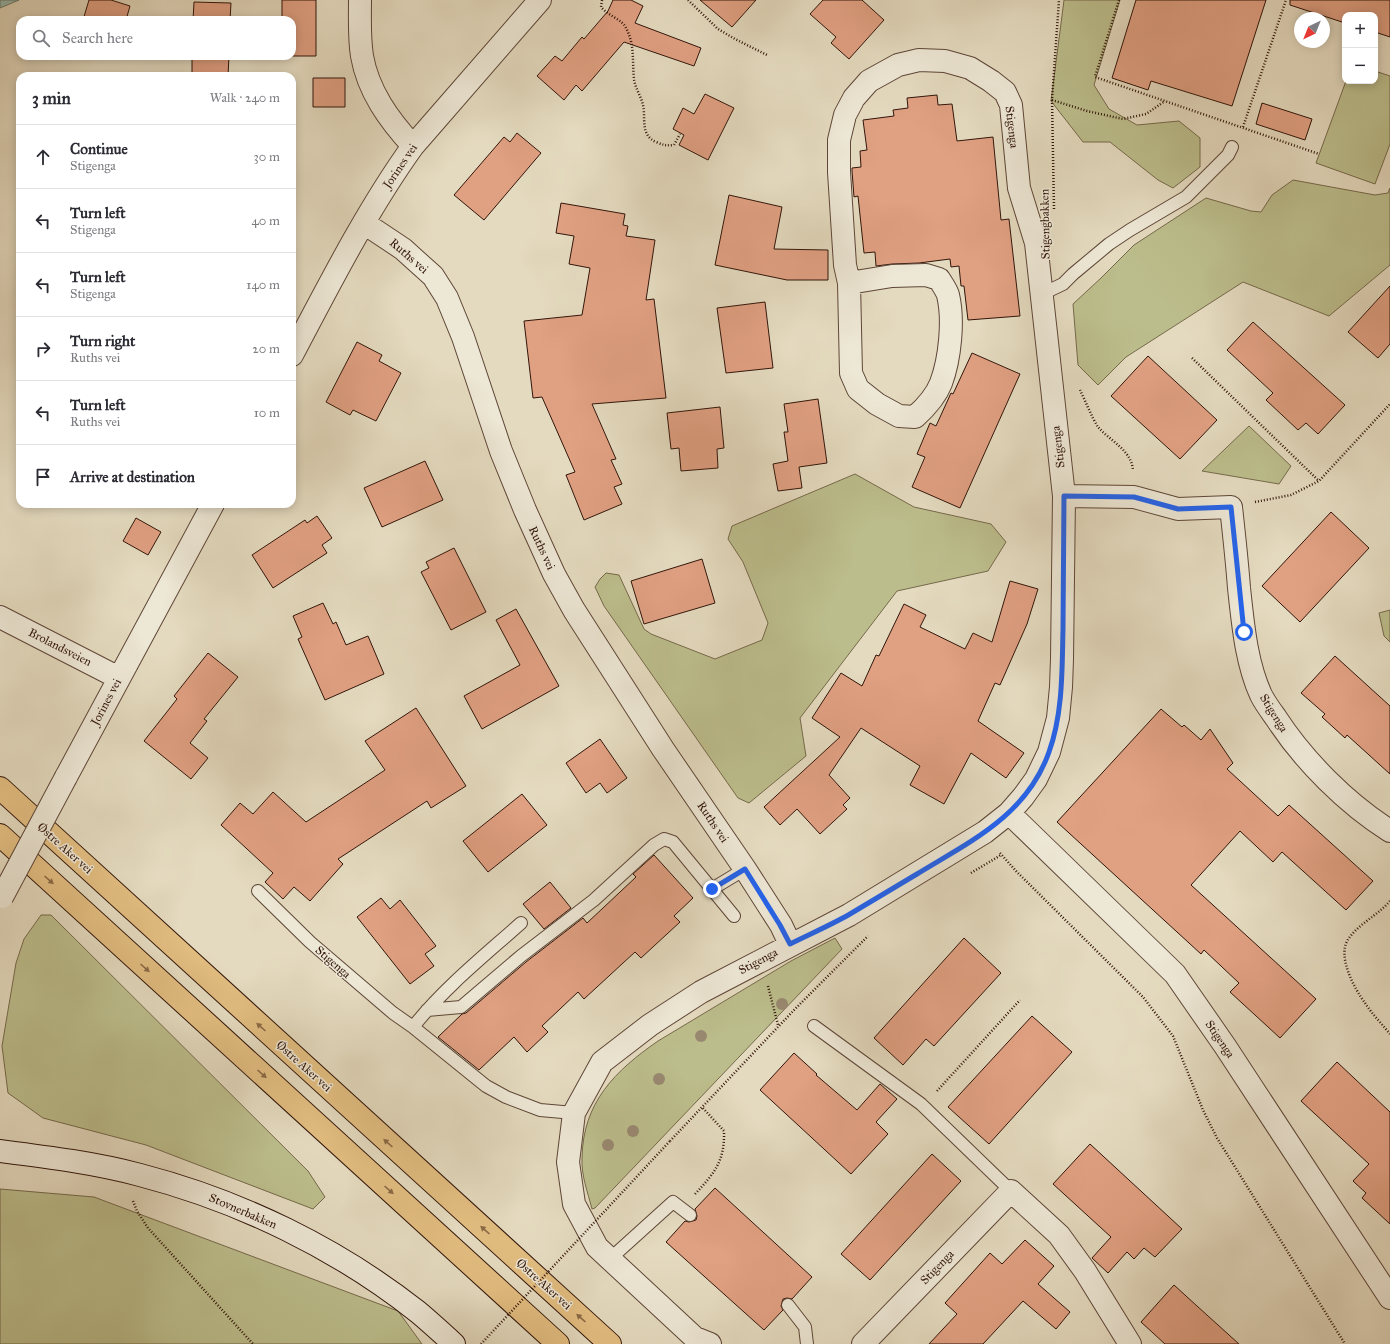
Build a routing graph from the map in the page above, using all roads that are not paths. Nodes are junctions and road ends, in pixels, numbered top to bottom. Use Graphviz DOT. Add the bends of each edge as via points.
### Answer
graph roads {
  1 [pos="360,0"];
  2 [pos="540,0"];
  3 [pos="413,146"];
  4 [pos="1232,147"];
  5 [pos="364,223"];
  6 [pos="849,284"];
  7 [pos="1042,294"];
  8 [pos="296,347"];
  9 [pos="1064,496"];
  10 [pos="211,508"];
  11 [pos="0,617"];
  12 [pos="119,678"];
  13 [pos="0,788"];
  14 [pos="1009,813"];
  15 [pos="1390,831"];
  16 [pos="0,835"];
  17 [pos="745,869"];
  18 [pos="712,889"];
  19 [pos="258,891"];
  20 [pos="1,899"];
  21 [pos="734,916"];
  22 [pos="521,923"];
  23 [pos="790,944"];
  24 [pos="426,1010"];
  25 [pos="814,1026"];
  26 [pos="413,1027"];
  27 [pos="574,1112"];
  28 [pos="0,1151"];
  29 [pos="1011,1190"];
  30 [pos="686,1212"];
  31 [pos="611,1258"];
  32 [pos="1390,1298"];
  33 [pos="788,1305"];
  34 [pos="454,1344"];
  35 [pos="558,1344"];
  36 [pos="610,1344"];
  37 [pos="710,1344"];
  38 [pos="807,1344"];
  39 [pos="863,1344"];
  40 [pos="1130,1344"];
  1 -- 3 [label="street" via="362,56 369,80 378,101"];
  2 -- 3 [label="street, Jorines vei"];
  3 -- 5 [label="street, Jorines vei"];
  4 -- 7 [label="lane" via="1228,155 1186,196 1108,244 1063,284"];
  5 -- 8 [label="street, Jorines vei"];
  5 -- 17 [label="street, Ruths vei" via="403,249 433,276 447,298 463,337 501,451 554,574 574,610 663,749"];
  6 -- 6 [label="street, Stigenga" via="851,373 858,389 877,404 899,416 915,417 926,408 941,384 949,353 951,327 948,294 939,279 926,274 892,276"];
  6 -- 7 [label="street, Stigenga" via="845,265 839,172 839,140 845,115 854,98 869,81 898,65 918,60 945,61 970,68 991,81 1005,92 1011,106 1019,188 1036,243"];
  7 -- 9 [label="street, Stigenga"];
  9 -- 14 [label="street, Stigenga" via="1062,659 1058,718 1049,752 1036,779"];
  9 -- 15 [label="street, Stigenga" via="1134,497 1178,509 1231,507 1244,632 1250,663 1262,696 1302,754 1329,782 1374,821"];
  10 -- 12 [label="street, Jorines vei"];
  11 -- 12 [label="street, Brolandsveien"];
  12 -- 20 [label="street, Jorines vei, bridge"];
  36 -- 13 [label="highway, Østre Aker vei, one-way"];
  14 -- 23 [label="street, Stigenga" via="985,832 849,915"];
  14 -- 32 [label="street, Stigenga" via="1175,974"];
  16 -- 35 [label="highway, one-way"];
  17 -- 18 [label="lane"];
  17 -- 23 [label="street, Ruths vei"];
  18 -- 21 [label="lane"];
  18 -- 24 [label="lane" via="673,842 664,839 654,845 594,900 521,956 461,1007"];
  19 -- 26 [label="lane, Stigenga" via="310,942 392,1013"];
  22 -- 24 [label="lane"];
  23 -- 27 [label="street, Stigenga" via="701,992 650,1025 602,1062"];
  24 -- 26 [label="lane"];
  25 -- 29 [label="lane" via="921,1104"];
  26 -- 27 [label="lane, Stigenga" via="486,1086 506,1097 540,1110"];
  27 -- 31 [label="street, Stigenga" via="568,1162 574,1204 597,1246"];
  28 -- 34 [label="street, Stovnerbakken" via="105,1167 139,1175 174,1184 254,1214 329,1253 375,1282 418,1312"];
  29 -- 39 [label="street, Stigenga"];
  29 -- 40 [label="street" via="1059,1235 1085,1271"];
  30 -- 31 [label="lane" via="672,1202"];
  31 -- 37 [label="street, Stigenga" via="695,1338"];
  33 -- 38 [label="lane" via="805,1327"];
}
